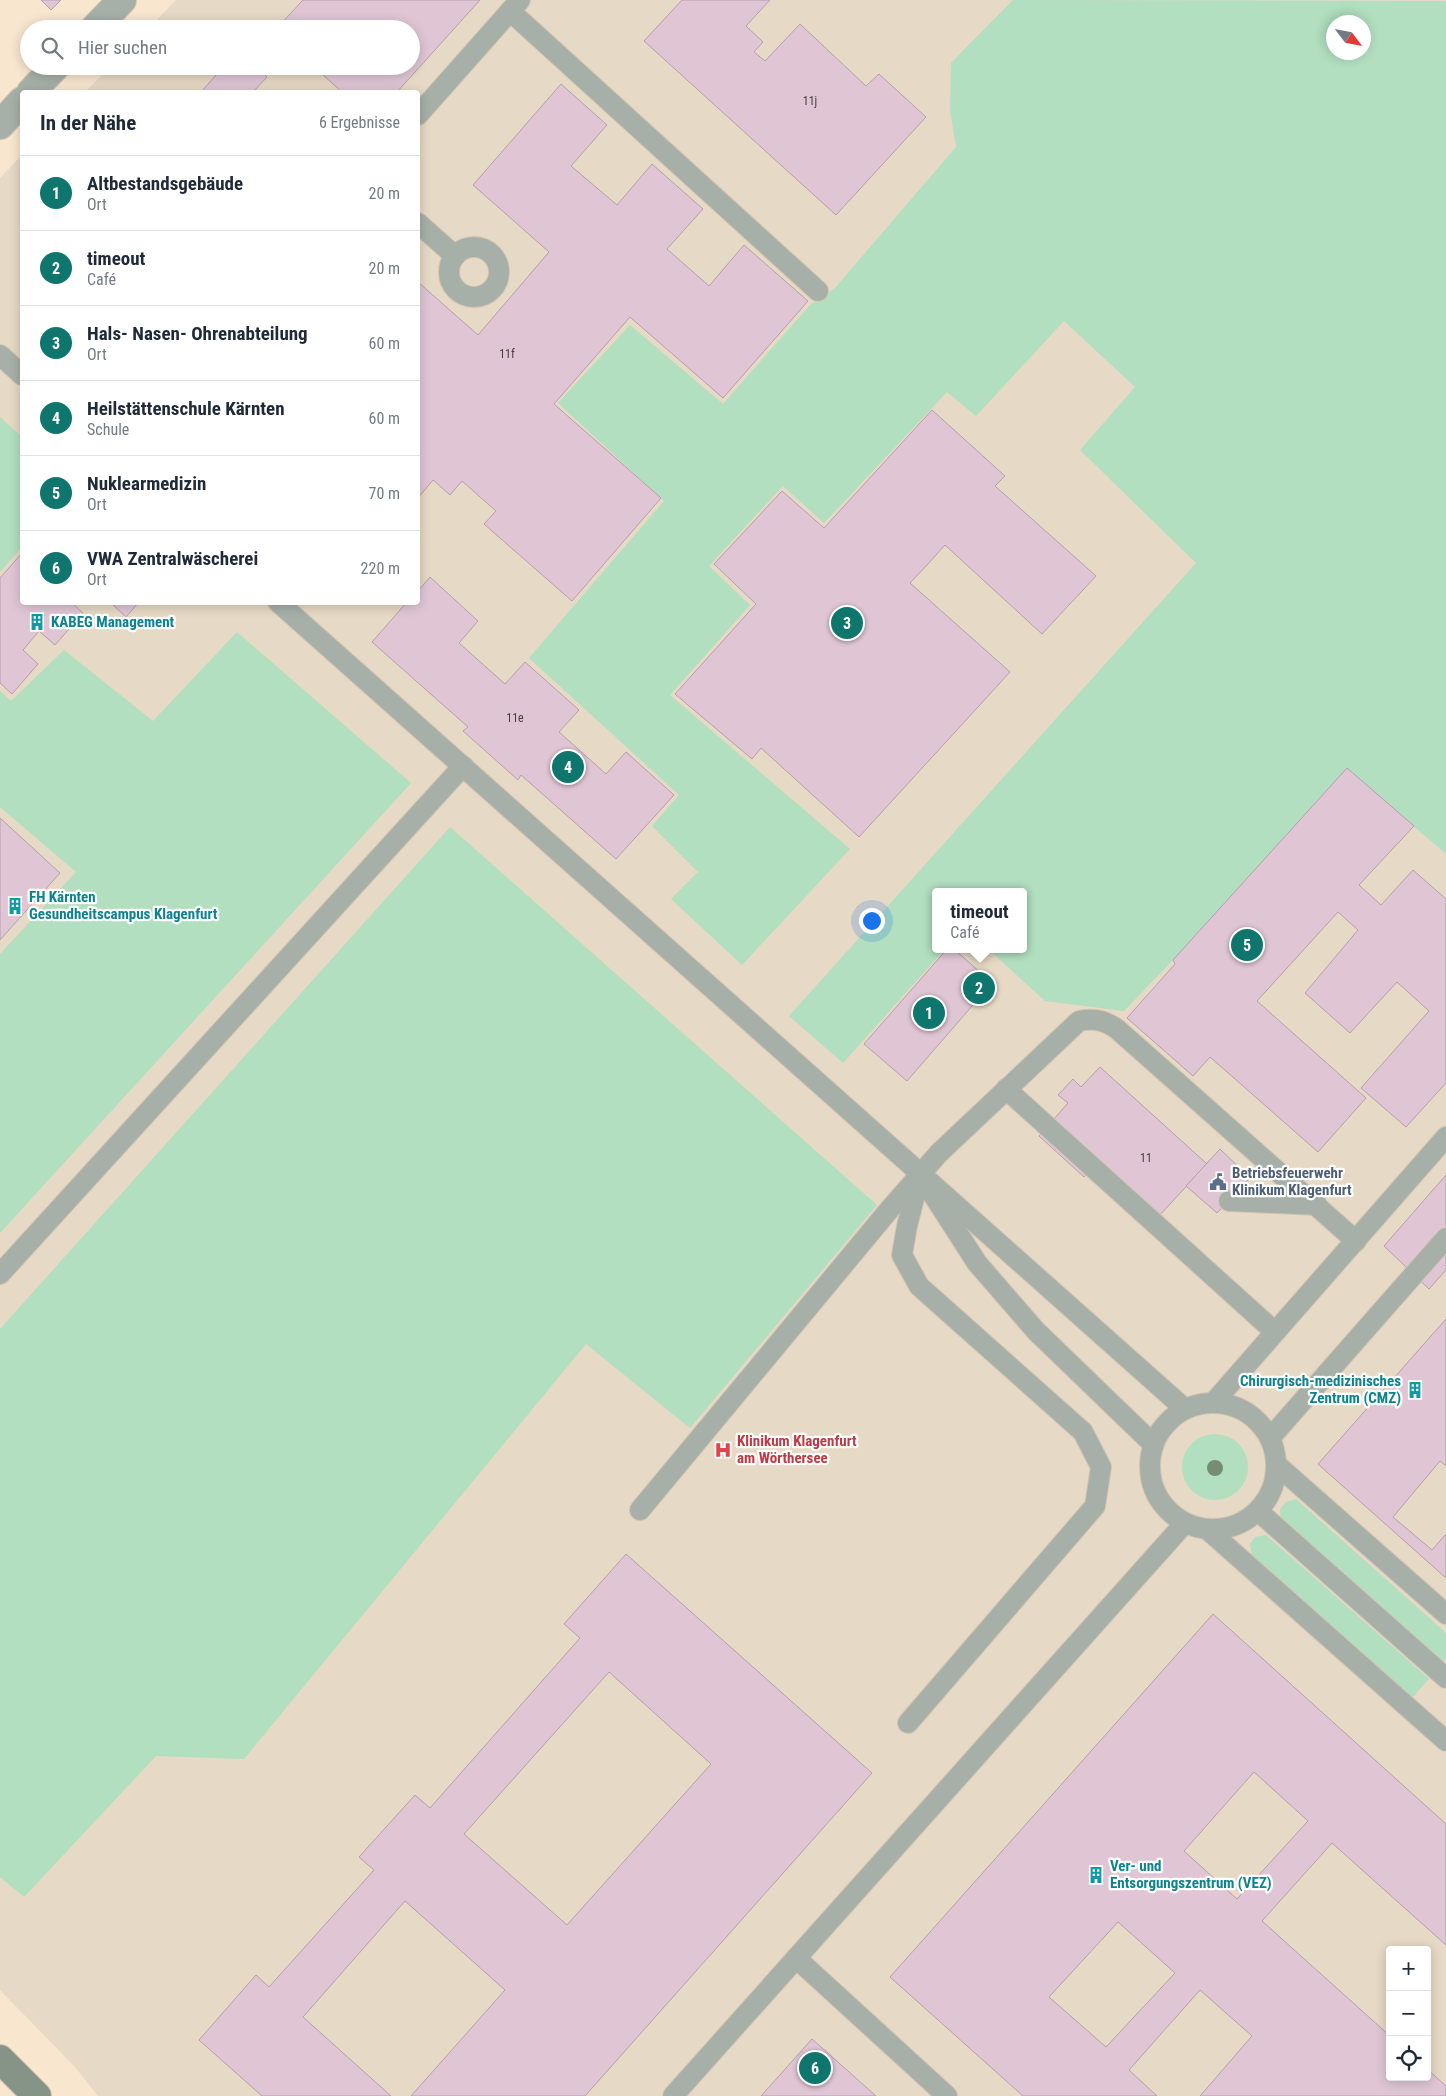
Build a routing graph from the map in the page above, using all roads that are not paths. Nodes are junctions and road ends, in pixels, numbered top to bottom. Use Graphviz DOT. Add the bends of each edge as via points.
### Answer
graph roads {
  1 [pos="122,0"];
  2 [pos="515,6"];
  3 [pos="103,20"];
  4 [pos="47,75"];
  5 [pos="33,90"];
  6 [pos="20,104"];
  7 [pos="420,113"];
  8 [pos="0,125"];
  9 [pos="420,225"];
  10 [pos="455,256"];
  11 [pos="818,291"];
  12 [pos="0,355"];
  13 [pos="20,373"];
  14 [pos="281,605"];
  15 [pos="462,766"];
  16 [pos="1006,1089"];
  17 [pos="1446,1137"];
  18 [pos="920,1174"];
  19 [pos="1229,1201"];
  20 [pos="1317,1205"];
  21 [pos="1446,1238"];
  22 [pos="1356,1241"];
  23 [pos="0,1274"];
  24 [pos="1275,1332"];
  25 [pos="1214,1402"];
  26 [pos="1185,1409"];
  27 [pos="1271,1437"];
  28 [pos="1153,1444"];
  29 [pos="1277,1466"];
  30 [pos="640,1510"];
  31 [pos="1258,1511"];
  32 [pos="1184,1524"];
  33 [pos="1208,1530"];
  34 [pos="1446,1614"];
  35 [pos="1446,1678"];
  36 [pos="908,1723"];
  37 [pos="1446,1741"];
  38 [pos="796,1958"];
  39 [pos="0,2059"];
  40 [pos="37,2096"];
  41 [pos="673,2096"];
  42 [pos="947,2096"];
  1 -- 3 [label="street"];
  2 -- 7 [label="lane"];
  2 -- 11 [label="lane"];
  4 -- 5 [label="street"];
  6 -- 8 [label="street"];
  9 -- 10 [label="lane"];
  12 -- 13 [label="lane"];
  14 -- 15 [label="lane"];
  15 -- 18 [label="lane"];
  15 -- 23 [label="lane"];
  16 -- 18 [label="lane"];
  16 -- 20 [label="lane" via="1079,1021 1091,1018 1105,1021 1117,1028"];
  16 -- 24 [label="lane"];
  17 -- 22 [label="lane"];
  18 -- 26 [label="lane"];
  18 -- 28 [label="lane" via="977,1263 1036,1331"];
  18 -- 30 [label="lane"];
  18 -- 36 [label="lane" via="902,1254 919,1286 1083,1432 1101,1467 1095,1506"];
  19 -- 20 [label="lane"];
  20 -- 22 [label="lane"];
  21 -- 27 [label="lane"];
  22 -- 24 [label="lane"];
  24 -- 25 [label="lane"];
  25 -- 26 [label="lane"];
  25 -- 27 [label="lane" via="1237,1406 1257,1419"];
  26 -- 28 [label="lane" via="1165,1423"];
  27 -- 29 [label="lane"];
  28 -- 32 [label="lane" via="1150,1476 1160,1502"];
  29 -- 31 [label="lane" via="1273,1490"];
  29 -- 34 [label="lane"];
  31 -- 33 [label="lane" via="1237,1526"];
  31 -- 35 [label="lane"];
  32 -- 33 [label="lane"];
  32 -- 38 [label="lane"];
  33 -- 37 [label="lane"];
  38 -- 41 [label="lane"];
  38 -- 42 [label="lane"];
  39 -- 40 [label="main road"];
}
